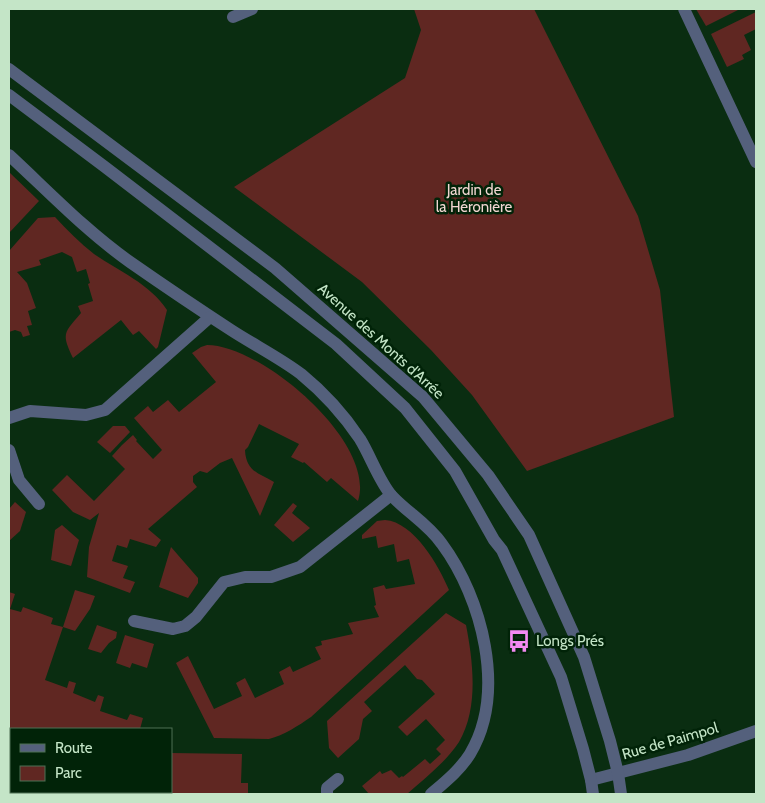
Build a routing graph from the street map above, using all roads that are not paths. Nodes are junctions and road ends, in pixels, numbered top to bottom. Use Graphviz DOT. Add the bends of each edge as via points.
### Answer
graph roads {
  1 [pos="252,9"];
  2 [pos="684,9"];
  3 [pos="233,17"];
  4 [pos="9,69"];
  5 [pos="9,95"];
  6 [pos="9,155"];
  7 [pos="756,161"];
  8 [pos="210,317"];
  9 [pos="9,418"];
  10 [pos="9,450"];
  11 [pos="391,495"];
  12 [pos="39,504"];
  13 [pos="134,621"];
  14 [pos="756,731"];
  15 [pos="618,773"];
  16 [pos="338,778"];
  17 [pos="591,780"];
  18 [pos="327,794"];
  19 [pos="431,794"];
  20 [pos="593,794"];
  21 [pos="621,794"];
  1 -- 3 [label="street"];
  2 -- 7 [label="street"];
  4 -- 15 [label="street, Avenue des Monts d'Arrée" via="275,268 423,397 488,475 529,534 584,657"];
  5 -- 17 [label="street" via="336,344 405,408 455,471 502,550 561,677"];
  6 -- 8 [label="street" via="96,236"];
  8 -- 9 [label="street" via="105,410 86,415 30,411"];
  8 -- 11 [label="street" via="301,374 329,400 360,439"];
  10 -- 12 [label="street" via="19,480"];
  11 -- 13 [label="street" via="300,567 272,577 244,577 224,582 185,626 173,629"];
  11 -- 19 [label="street" via="420,519 458,566 482,627 487,659 488,691 482,728 461,768"];
  14 -- 15 [label="street, Rue de Paimpol" via="688,755"];
  15 -- 17 [label="street, Rue de Paimpol"];
  15 -- 21 [label="street, Avenue des Monts d'Arrée"];
  16 -- 18 [label="street" via="327,788"];
  17 -- 20 [label="street"];
}
